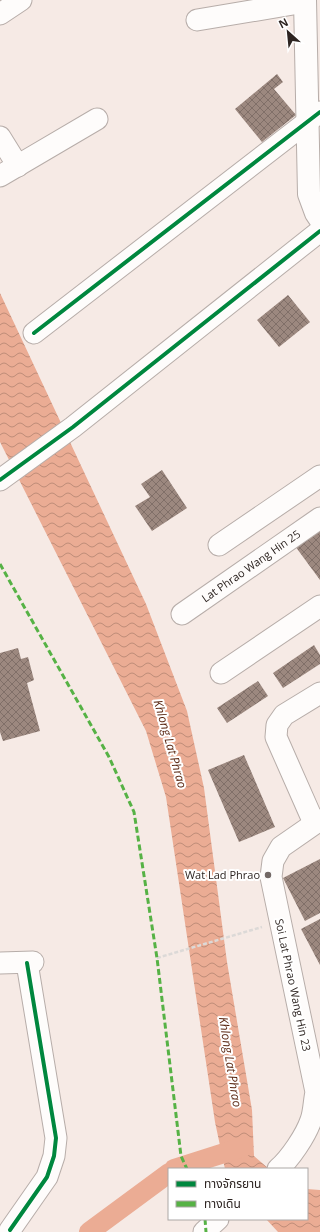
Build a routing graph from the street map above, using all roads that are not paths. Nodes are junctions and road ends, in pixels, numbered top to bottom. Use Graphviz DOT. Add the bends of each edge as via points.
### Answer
graph roads {
  1 [pos="21,0"];
  2 [pos="305,1"];
  3 [pos="0,14"];
  4 [pos="198,20"];
  5 [pos="313,117"];
  6 [pos="97,118"];
  7 [pos="0,137"];
  8 [pos="18,166"];
  9 [pos="0,176"];
  10 [pos="320,219"];
  11 [pos="320,231"];
  12 [pos="34,332"];
  13 [pos="320,476"];
  14 [pos="0,480"];
  15 [pos="320,518"];
  16 [pos="219,545"];
  17 [pos="320,606"];
  18 [pos="182,614"];
  19 [pos="221,673"];
  20 [pos="320,693"];
  21 [pos="317,821"];
  22 [pos="0,963"];
  23 [pos="313,1049"];
  24 [pos="318,1094"];
  25 [pos="281,1167"];
  26 [pos="217,1220"];
  27 [pos="10,1230"];
  28 [pos="204,1232"];
  1 -- 3 [label="street"];
  2 -- 4 [label="street"];
  2 -- 5 [label="main road"];
  5 -- 10 [label="main road" via="309,194"];
  5 -- 12 [label="street"];
  6 -- 8 [label="street"];
  7 -- 8 [label="street"];
  8 -- 9 [label="street"];
  11 -- 14 [label="street" via="73,428"];
  13 -- 16 [label="street"];
  15 -- 18 [label="street, Lat Phrao Wang Hin 25"];
  17 -- 19 [label="street"];
  20 -- 21 [label="street" via="284,715 277,725 276,737"];
  21 -- 23 [label="street, Soi Lat Phrao Wang Hin 23" via="281,847 273,862 271,876"];
  22 -- 27 [label="street" via="30,962 56,1138 54,1156 47,1177"];
  23 -- 24 [label="street, Soi Lat Phrao Wang Hin 23"];
  24 -- 25 [label="street, Soi Lat Phrao Wang Hin 23" via="312,1120"];
  26 -- 28 [label="street"];
}
